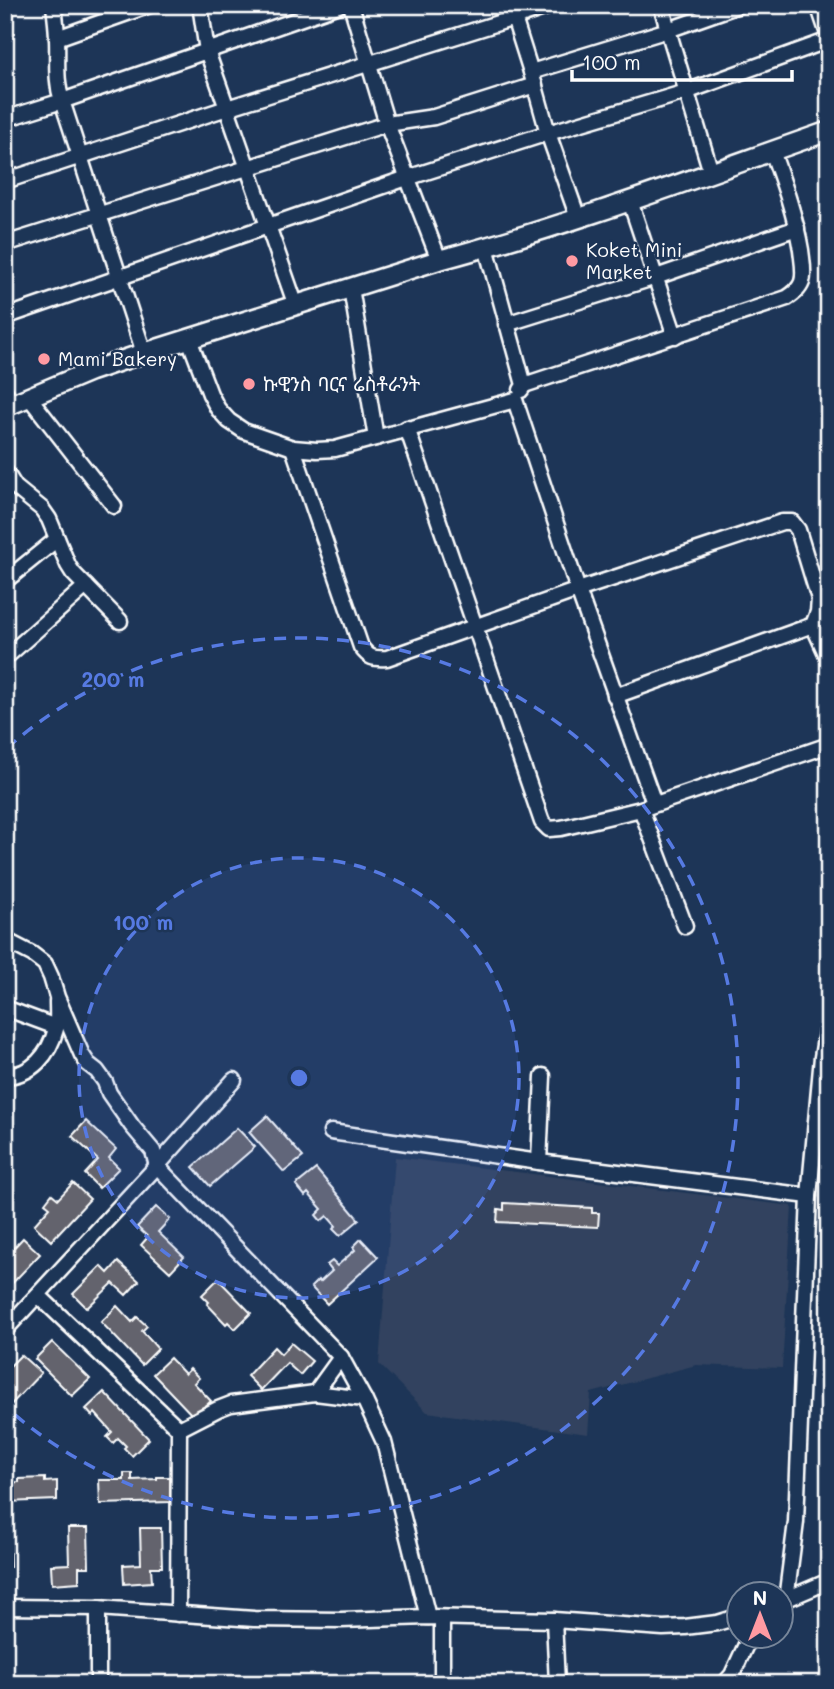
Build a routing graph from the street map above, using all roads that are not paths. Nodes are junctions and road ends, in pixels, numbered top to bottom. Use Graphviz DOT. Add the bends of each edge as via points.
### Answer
graph roads {
  1 [pos="54,5"];
  2 [pos="150,5"];
  3 [pos="201,5"];
  4 [pos="340,5"];
  5 [pos="351,5"];
  6 [pos="553,5"];
  7 [pos="661,5"];
  8 [pos="739,5"];
  9 [pos="818,5"];
  10 [pos="512,12"];
  11 [pos="668,30"];
  12 [pos="57,38"];
  13 [pos="829,38"];
  14 [pos="207,51"];
  15 [pos="369,64"];
  16 [pos="533,78"];
  17 [pos="687,92"];
  18 [pos="62,101"];
  19 [pos="227,108"];
  20 [pos="5,119"];
  21 [pos="387,124"];
  22 [pos="829,131"];
  23 [pos="548,133"];
  24 [pos="772,151"];
  25 [pos="80,156"];
  26 [pos="248,168"];
  27 [pos="711,172"];
  28 [pos="407,178"];
  29 [pos="5,181"];
  30 [pos="630,201"];
  31 [pos="99,215"];
  32 [pos="578,218"];
  33 [pos="268,226"];
  34 [pos="797,228"];
  35 [pos="5,244"];
  36 [pos="486,247"];
  37 [pos="439,260"];
  38 [pos="119,277"];
  39 [pos="656,277"];
  40 [pos="351,288"];
  41 [pos="296,306"];
  42 [pos="5,317"];
  43 [pos="506,324"];
  44 [pos="675,336"];
  45 [pos="189,339"];
  46 [pos="144,353"];
  47 [pos="524,384"];
  48 [pos="29,397"];
  49 [pos="515,400"];
  50 [pos="7,401"];
  51 [pos="407,428"];
  52 [pos="376,438"];
  53 [pos="293,448"];
  54 [pos="5,471"];
  55 [pos="10,492"];
  56 [pos="114,506"];
  57 [pos="57,539"];
  58 [pos="5,582"];
  59 [pos="86,586"];
  60 [pos="578,590"];
  61 [pos="120,621"];
  62 [pos="813,625"];
  63 [pos="475,628"];
  64 [pos="5,658"];
  65 [pos="829,660"];
  66 [pos="615,696"];
  67 [pos="829,745"];
  68 [pos="648,806"];
  69 [pos="685,926"];
  70 [pos="5,940"];
  71 [pos="57,997"];
  72 [pos="5,1008"];
  73 [pos="829,1014"];
  74 [pos="56,1027"];
  75 [pos="5,1076"];
  76 [pos="543,1076"];
  77 [pos="234,1080"];
  78 [pos="331,1132"];
  79 [pos="539,1162"];
  80 [pos="158,1166"];
  81 [pos="809,1196"];
  82 [pos="37,1295"];
  83 [pos="5,1330"];
  84 [pos="341,1357"];
  85 [pos="315,1393"];
  86 [pos="364,1399"];
  87 [pos="180,1429"];
  88 [pos="787,1580"];
  89 [pos="829,1581"];
  90 [pos="796,1596"];
  91 [pos="5,1607"];
  92 [pos="98,1608"];
  93 [pos="178,1614"];
  94 [pos="435,1618"];
  95 [pos="554,1620"];
  96 [pos="726,1620"];
  97 [pos="744,1650"];
  98 [pos="98,1684"];
  99 [pos="442,1684"];
  100 [pos="556,1684"];
  101 [pos="724,1684"];
  1 -- 12 [label="street"];
  2 -- 12 [label="street"];
  3 -- 14 [label="street"];
  4 -- 14 [label="street"];
  5 -- 15 [label="street"];
  6 -- 10 [label="street"];
  7 -- 11 [label="street"];
  8 -- 11 [label="street"];
  9 -- 13 [label="street"];
  10 -- 15 [label="street"];
  10 -- 16 [label="street"];
  11 -- 16 [label="street"];
  11 -- 17 [label="street"];
  12 -- 18 [label="street"];
  13 -- 17 [label="street"];
  14 -- 18 [label="street"];
  14 -- 19 [label="street"];
  15 -- 19 [label="street"];
  15 -- 21 [label="street"];
  16 -- 21 [label="street" via="434,117"];
  16 -- 23 [label="street"];
  17 -- 23 [label="street"];
  17 -- 27 [label="street"];
  18 -- 20 [label="street"];
  18 -- 25 [label="street"];
  19 -- 25 [label="street"];
  19 -- 26 [label="street"];
  21 -- 26 [label="street"];
  21 -- 28 [label="street"];
  22 -- 24 [label="street"];
  23 -- 28 [label="street"];
  23 -- 32 [label="street"];
  24 -- 27 [label="street"];
  24 -- 34 [label="street"];
  25 -- 29 [label="street"];
  25 -- 31 [label="street"];
  26 -- 31 [label="street"];
  26 -- 33 [label="street"];
  27 -- 30 [label="street"];
  28 -- 33 [label="street"];
  28 -- 37 [label="street"];
  30 -- 32 [label="street"];
  30 -- 39 [label="street"];
  31 -- 35 [label="street"];
  31 -- 38 [label="street"];
  32 -- 36 [label="street"];
  33 -- 38 [label="street"];
  33 -- 41 [label="street"];
  34 -- 39 [label="street"];
  34 -- 44 [label="street" via="803,268 798,290 788,298"];
  36 -- 37 [label="street"];
  36 -- 43 [label="street"];
  37 -- 40 [label="street"];
  38 -- 42 [label="street"];
  38 -- 46 [label="street"];
  39 -- 43 [label="street"];
  39 -- 44 [label="street"];
  40 -- 41 [label="street"];
  40 -- 52 [label="street"];
  41 -- 45 [label="street"];
  43 -- 47 [label="street"];
  44 -- 47 [label="street"];
  45 -- 46 [label="street"];
  45 -- 53 [label="street" via="210,394 229,421"];
  46 -- 48 [label="street"];
  47 -- 49 [label="street"];
  48 -- 50 [label="street"];
  48 -- 56 [label="street"];
  49 -- 51 [label="street"];
  49 -- 60 [label="street"];
  51 -- 52 [label="street"];
  51 -- 63 [label="street"];
  52 -- 53 [label="street" via="334,449"];
  53 -- 63 [label="street" via="367,656 387,658"];
  54 -- 55 [label="street"];
  55 -- 57 [label="street" via="42,509"];
  57 -- 58 [label="street"];
  57 -- 59 [label="street" via="68,565"];
  59 -- 61 [label="street"];
  59 -- 64 [label="street"];
  60 -- 62 [label="street" via="792,522 819,599"];
  60 -- 63 [label="street"];
  60 -- 66 [label="street"];
  62 -- 65 [label="street"];
  62 -- 66 [label="street"];
  63 -- 68 [label="street" via="542,822 549,828 561,828"];
  66 -- 68 [label="street"];
  67 -- 68 [label="street"];
  68 -- 69 [label="street"];
  70 -- 71 [label="street" via="45,964"];
  71 -- 74 [label="street"];
  71 -- 80 [label="street" via="82,1055 153,1151"];
  72 -- 74 [label="street"];
  73 -- 81 [label="street"];
  74 -- 75 [label="street" via="48,1050 33,1067"];
  76 -- 79 [label="street"];
  77 -- 80 [label="street"];
  78 -- 79 [label="street"];
  79 -- 81 [label="street"];
  80 -- 82 [label="street"];
  80 -- 84 [label="street"];
  81 -- 88 [label="street" via="796,1522"];
  82 -- 83 [label="street"];
  82 -- 87 [label="street"];
  84 -- 85 [label="street"];
  84 -- 86 [label="street"];
  85 -- 86 [label="street"];
  85 -- 87 [label="street" via="231,1404"];
  86 -- 94 [label="street" via="384,1442"];
  87 -- 93 [label="street"];
  89 -- 90 [label="street"];
  91 -- 92 [label="street"];
  92 -- 93 [label="street"];
  92 -- 98 [label="street"];
  93 -- 94 [label="street" via="254,1619"];
  94 -- 95 [label="street"];
  94 -- 99 [label="street"];
  95 -- 96 [label="street" via="663,1628"];
  95 -- 100 [label="street"];
  97 -- 101 [label="street"];
}
